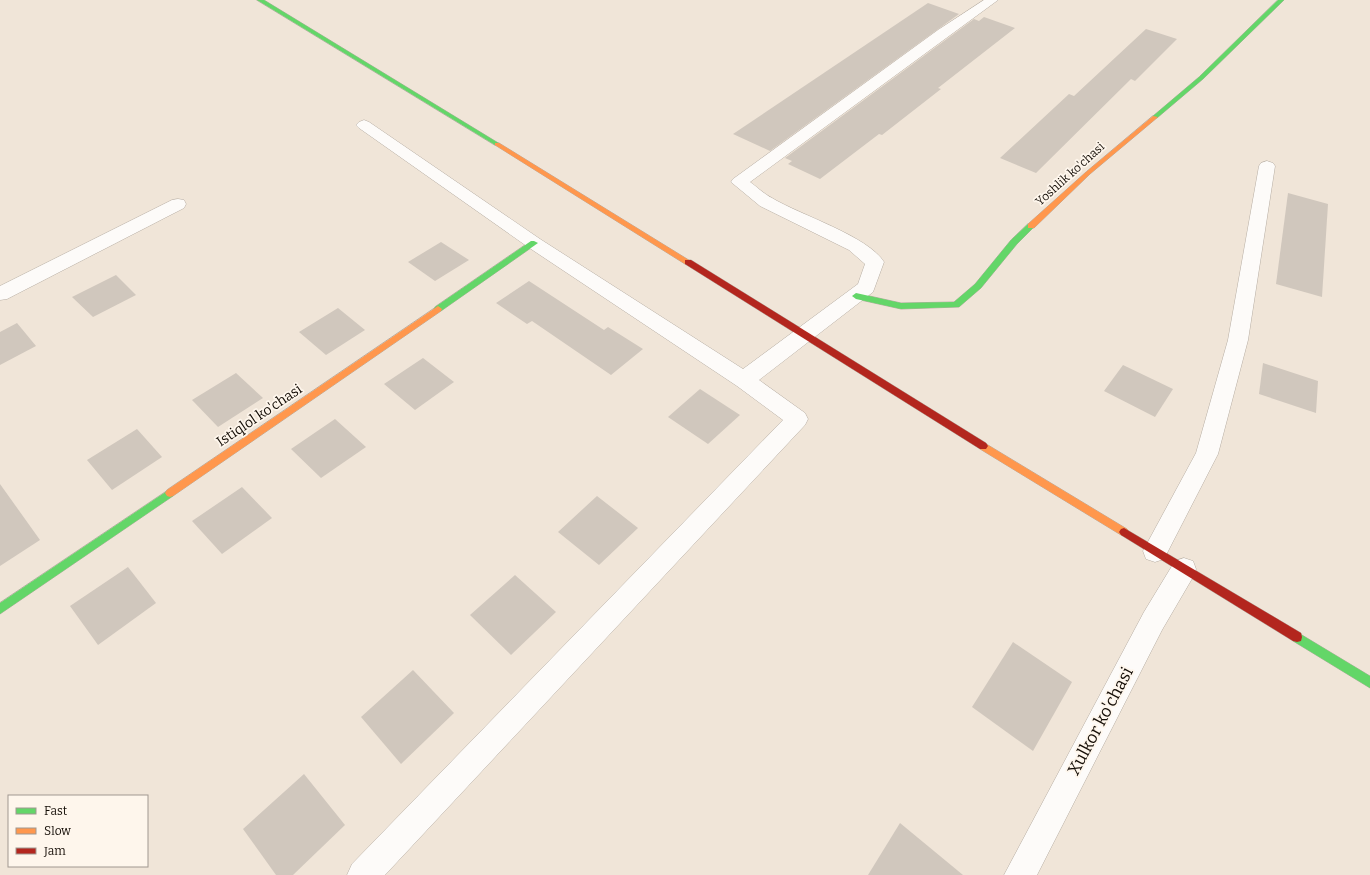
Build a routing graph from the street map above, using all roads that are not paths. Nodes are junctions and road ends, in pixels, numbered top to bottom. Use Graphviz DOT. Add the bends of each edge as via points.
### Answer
graph roads {
  1 [pos="260,0"];
  2 [pos="992,0"];
  3 [pos="1281,0"];
  4 [pos="364,125"];
  5 [pos="1267,166"];
  6 [pos="178,204"];
  7 [pos="534,243"];
  8 [pos="0,294"];
  9 [pos="856,296"];
  10 [pos="744,380"];
  11 [pos="1155,551"];
  12 [pos="1184,569"];
  13 [pos="0,609"];
  14 [pos="1370,682"];
  15 [pos="363,875"];
  16 [pos="1020,875"];
  1 -- 11 [label="street" via="521,158"];
  2 -- 9 [label="street" via="739,182 766,202 855,246 874,262 866,287"];
  3 -- 9 [label="street, Yoshlik ko'chasi" via="1201,78 1088,173 1014,242 978,286 956,305 901,306"];
  4 -- 7 [label="street"];
  5 -- 11 [label="street" via="1238,340 1207,454"];
  6 -- 8 [label="street"];
  7 -- 10 [label="street"];
  7 -- 13 [label="street, Istiqlol ko'chasi"];
  9 -- 10 [label="street"];
  10 -- 15 [label="street" via="797,418"];
  11 -- 12 [label="street"];
  12 -- 14 [label="street"];
  12 -- 16 [label="street, Xulkor ko'chasi" via="1153,621"];
}
